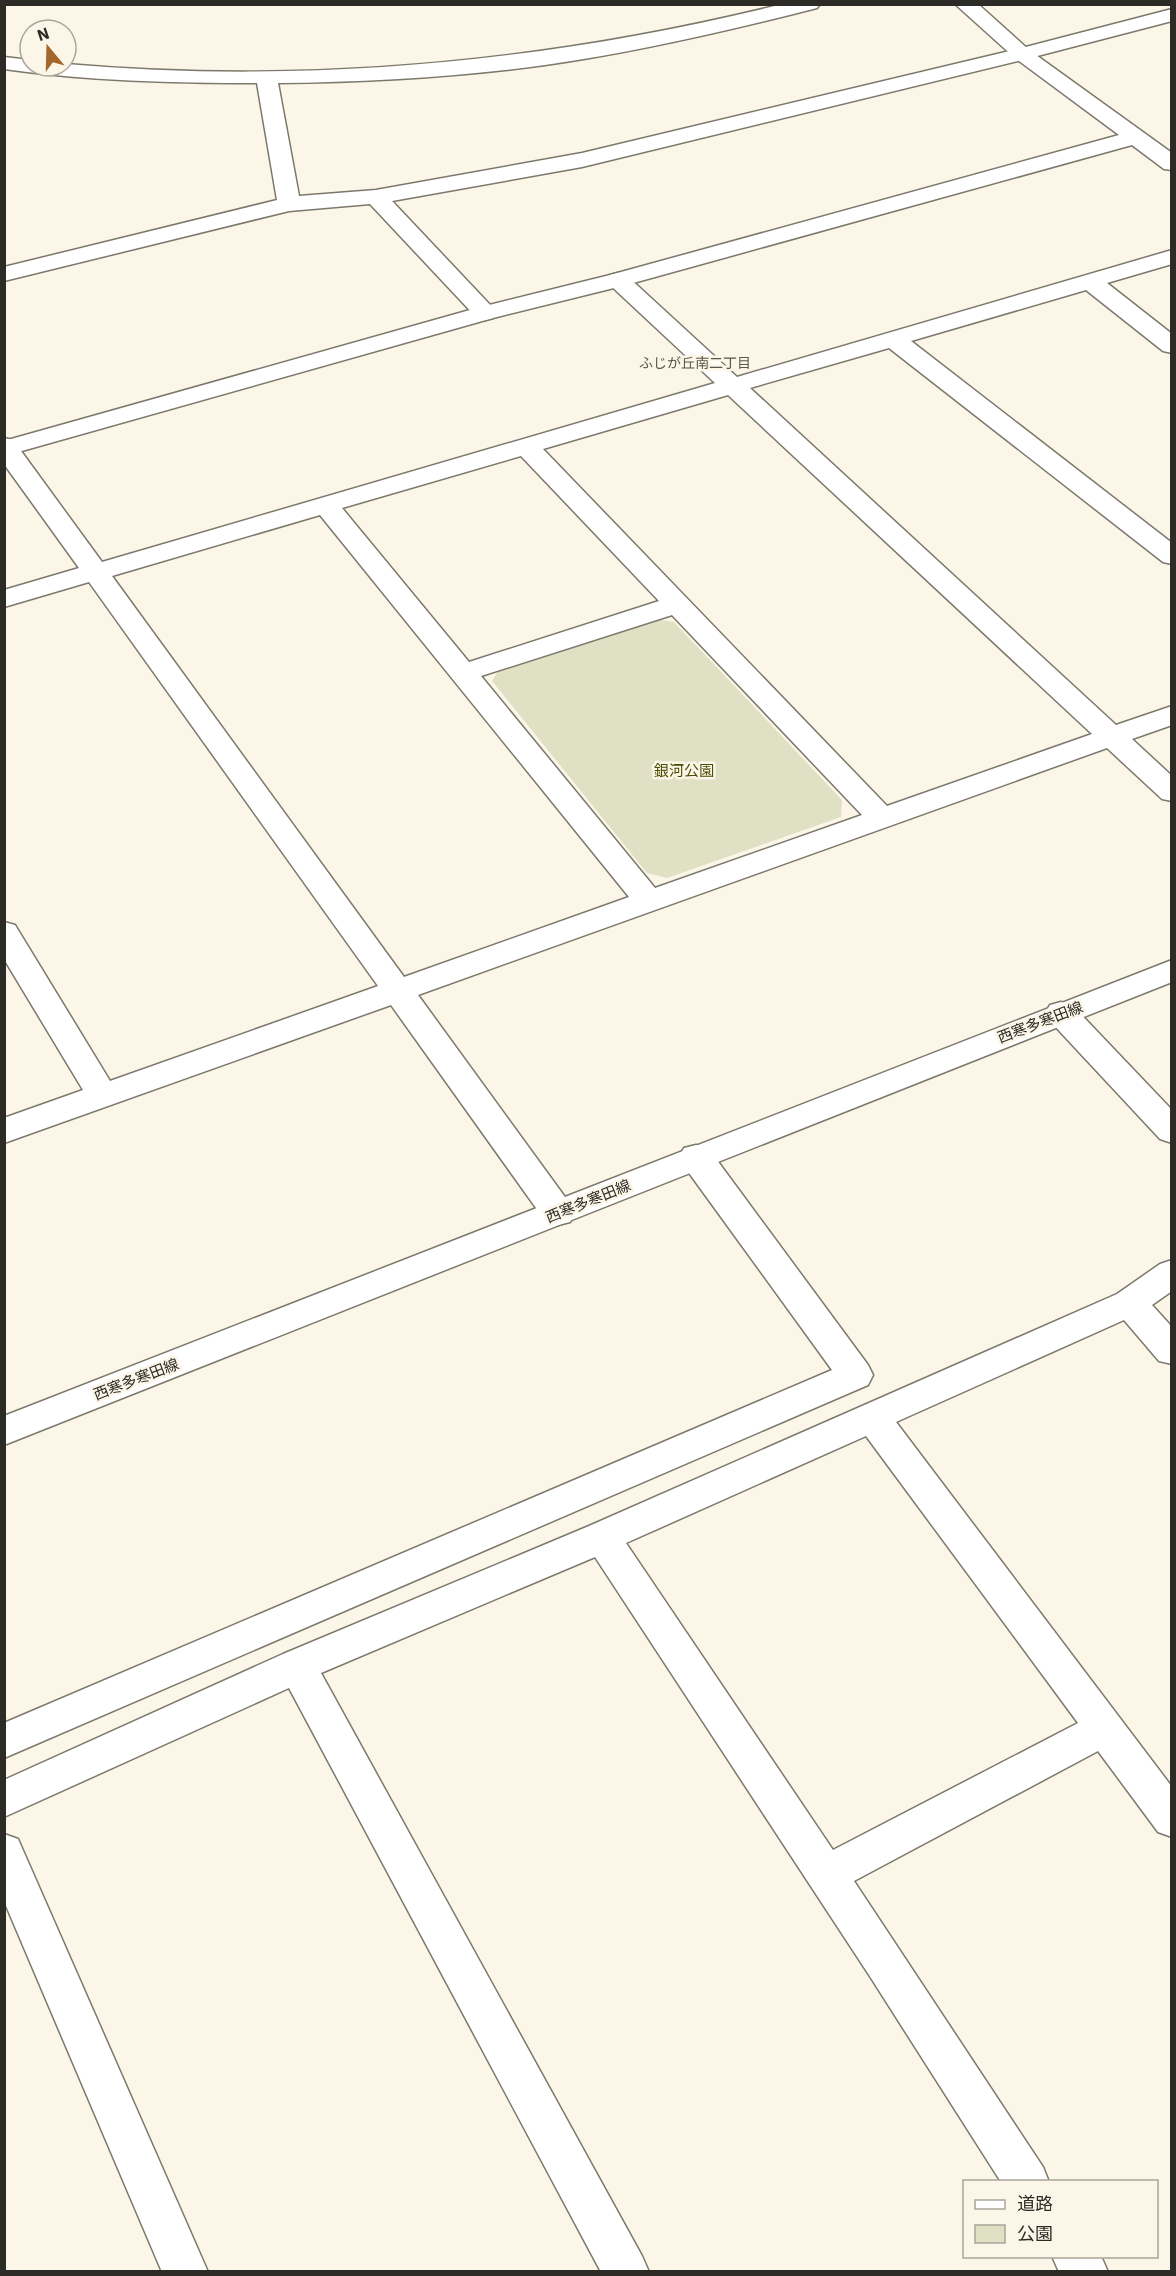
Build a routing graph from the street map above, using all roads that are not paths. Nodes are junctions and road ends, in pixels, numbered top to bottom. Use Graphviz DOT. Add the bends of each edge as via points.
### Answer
graph roads {
  1 [pos="810,4"];
  2 [pos="965,4"];
  3 [pos="726,14"];
  4 [pos="1172,15"];
  5 [pos="1022,54"];
  6 [pos="4,63"];
  7 [pos="266,77"];
  8 [pos="1133,138"];
  9 [pos="1172,164"];
  10 [pos="376,197"];
  11 [pos="289,204"];
  12 [pos="1172,257"];
  13 [pos="4,274"];
  14 [pos="618,280"];
  15 [pos="1089,281"];
  16 [pos="485,313"];
  17 [pos="893,339"];
  18 [pos="1172,346"];
  19 [pos="732,386"];
  20 [pos="526,446"];
  21 [pos="5,448"];
  22 [pos="326,505"];
  23 [pos="1172,556"];
  24 [pos="96,572"];
  25 [pos="4,599"];
  26 [pos="677,604"];
  27 [pos="463,673"];
  28 [pos="1172,715"];
  29 [pos="1111,737"];
  30 [pos="1172,792"];
  31 [pos="881,818"];
  32 [pos="649,901"];
  33 [pos="4,932"];
  34 [pos="1172,970"];
  35 [pos="398,991"];
  36 [pos="1061,1013"];
  37 [pos="103,1096"];
  38 [pos="4,1131"];
  39 [pos="1172,1131"];
  40 [pos="696,1157"];
  41 [pos="558,1213"];
  42 [pos="1172,1273"];
  43 [pos="1129,1303"];
  44 [pos="1172,1351"];
  45 [pos="872,1417"];
  46 [pos="4,1431"];
  47 [pos="602,1537"];
  48 [pos="297,1666"];
  49 [pos="1104,1729"];
  50 [pos="4,1741"];
  51 [pos="4,1799"];
  52 [pos="1172,1819"];
  53 [pos="4,1852"];
  54 [pos="826,1874"];
  55 [pos="1026,2180"];
  56 [pos="1076,2258"];
  57 [pos="185,2271"];
  58 [pos="626,2271"];
  59 [pos="1085,2271"];
  1 -- 3 [label="street"];
  2 -- 5 [label="street"];
  3 -- 7 [label="street" via="607,48 508,63"];
  4 -- 5 [label="street"];
  5 -- 8 [label="street"];
  5 -- 10 [label="street" via="582,160"];
  6 -- 7 [label="street" via="131,75"];
  7 -- 11 [label="street"];
  8 -- 9 [label="street"];
  8 -- 14 [label="street"];
  10 -- 11 [label="street"];
  10 -- 16 [label="street"];
  11 -- 13 [label="street"];
  12 -- 15 [label="street"];
  14 -- 16 [label="street"];
  14 -- 19 [label="street"];
  15 -- 17 [label="street"];
  15 -- 18 [label="street"];
  16 -- 21 [label="street"];
  17 -- 19 [label="street"];
  17 -- 23 [label="street"];
  19 -- 20 [label="street"];
  19 -- 29 [label="street"];
  20 -- 22 [label="street"];
  20 -- 26 [label="street"];
  21 -- 24 [label="street"];
  22 -- 24 [label="street"];
  22 -- 27 [label="street"];
  24 -- 25 [label="street"];
  24 -- 35 [label="street"];
  26 -- 27 [label="street"];
  26 -- 31 [label="street"];
  27 -- 32 [label="street"];
  28 -- 29 [label="street"];
  29 -- 30 [label="street"];
  29 -- 31 [label="street"];
  31 -- 32 [label="street"];
  32 -- 35 [label="street"];
  33 -- 37 [label="street"];
  34 -- 36 [label="street, 西寒多寒田線"];
  35 -- 37 [label="street"];
  35 -- 41 [label="street"];
  36 -- 39 [label="street"];
  36 -- 40 [label="street, 西寒多寒田線"];
  37 -- 38 [label="street"];
  40 -- 41 [label="street, 西寒多寒田線"];
  40 -- 50 [label="street" via="855,1375"];
  41 -- 46 [label="street, 西寒多寒田線"];
  42 -- 43 [label="street"];
  43 -- 44 [label="street"];
  43 -- 45 [label="street"];
  45 -- 47 [label="street"];
  45 -- 49 [label="street"];
  47 -- 48 [label="street"];
  47 -- 54 [label="street"];
  48 -- 51 [label="street"];
  48 -- 58 [label="street"];
  49 -- 52 [label="street"];
  49 -- 54 [label="street"];
  53 -- 57 [label="street"];
  54 -- 55 [label="street"];
  56 -- 59 [label="street"];
}
